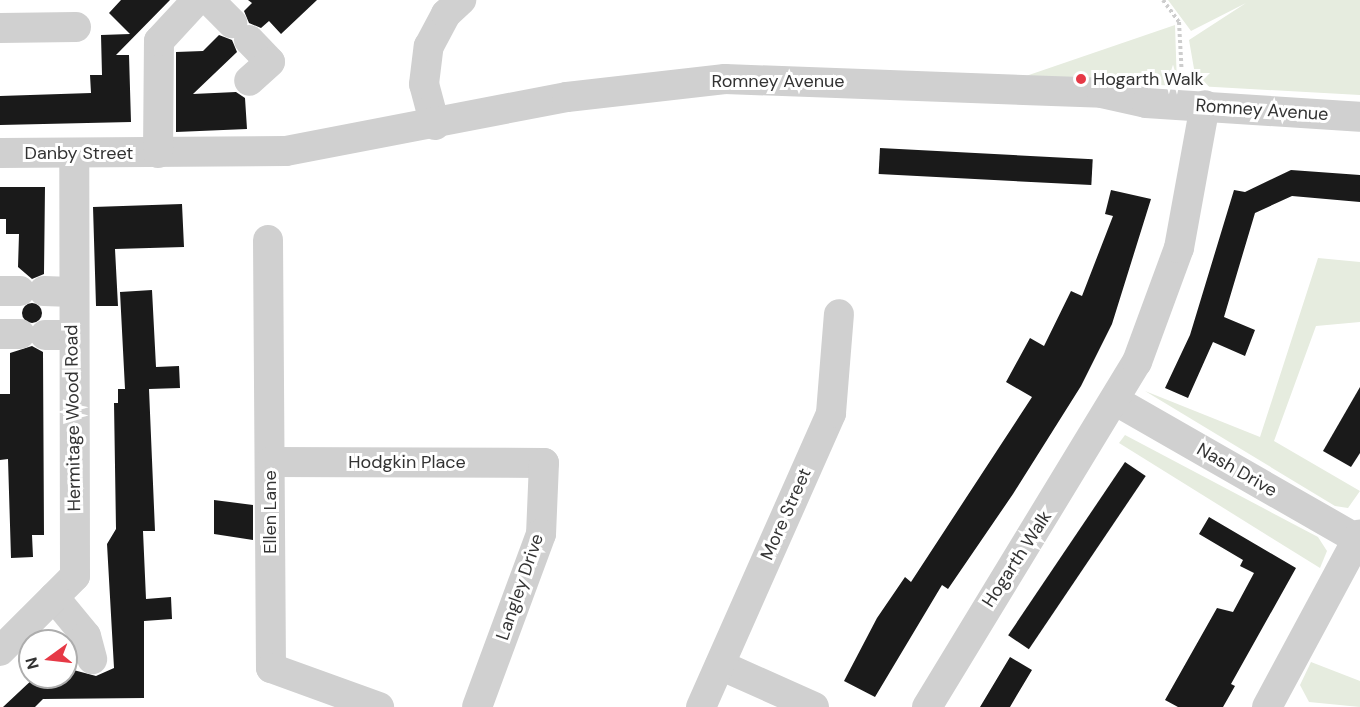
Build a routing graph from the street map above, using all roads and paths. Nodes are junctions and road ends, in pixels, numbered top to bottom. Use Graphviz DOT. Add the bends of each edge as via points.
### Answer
graph roads {
  1 [pos="462,0"];
  2 [pos="1163,0"];
  3 [pos="197,1"];
  4 [pos="76,27"];
  5 [pos="0,28"];
  6 [pos="249,81"];
  7 [pos="1194,97"];
  8 [pos="1360,117"];
  9 [pos="435,125"];
  10 [pos="0,153"];
  11 [pos="74,153"];
  12 [pos="158,153"];
  13 [pos="200,154"];
  14 [pos="268,240"];
  15 [pos="34,291"];
  16 [pos="839,314"];
  17 [pos="34,335"];
  18 [pos="1116,401"];
  19 [pos="270,462"];
  20 [pos="544,463"];
  21 [pos="1359,536"];
  22 [pos="54,597"];
  23 [pos="0,651"];
  24 [pos="92,659"];
  25 [pos="720,665"];
  26 [pos="1278,701"];
  27 [pos="379,707"];
  28 [pos="477,707"];
  29 [pos="701,707"];
  30 [pos="814,707"];
  31 [pos="927,707"];
  1 -- 9 [label="street" via="446,14 429,46 424,84"];
  2 -- 7 [label="path" via="1179,22"];
  3 -- 6 [label="street" via="241,31 270,62"];
  3 -- 12 [label="street, Danby Street" via="159,41"];
  4 -- 5 [label="street"];
  7 -- 8 [label="street, Romney Avenue"];
  7 -- 9 [label="street, Romney Avenue" via="1146,103 1102,93 725,79 567,97"];
  7 -- 18 [label="street, Hogarth Walk" via="1179,248 1150,335"];
  9 -- 13 [label="street, Romney Avenue" via="261,153"];
  10 -- 11 [label="street, Danby Street"];
  11 -- 12 [label="street, Danby Street"];
  11 -- 15 [label="street, Hermitage Wood Road"];
  12 -- 13 [label="street, Danby Street"];
  14 -- 19 [label="street, Ellen Lane"];
  15 -- 17 [label="street, Hermitage Wood Road"];
  16 -- 25 [label="street, More Street" via="831,413"];
  17 -- 22 [label="street, Hermitage Wood Road" via="75,576"];
  18 -- 21 [label="street, Nash Drive"];
  18 -- 31 [label="street, Hogarth Walk"];
  19 -- 20 [label="street, Hodgkin Place"];
  19 -- 27 [label="street, Ellen Lane" via="271,668"];
  20 -- 28 [label="street, Langley Drive" via="541,534"];
  21 -- 26 [label="street, Nash Drive"];
  22 -- 23 [label="street, Hermitage Wood Road"];
  22 -- 24 [label="street" via="86,636"];
  25 -- 29 [label="street, More Street"];
  25 -- 30 [label="street"];
}
